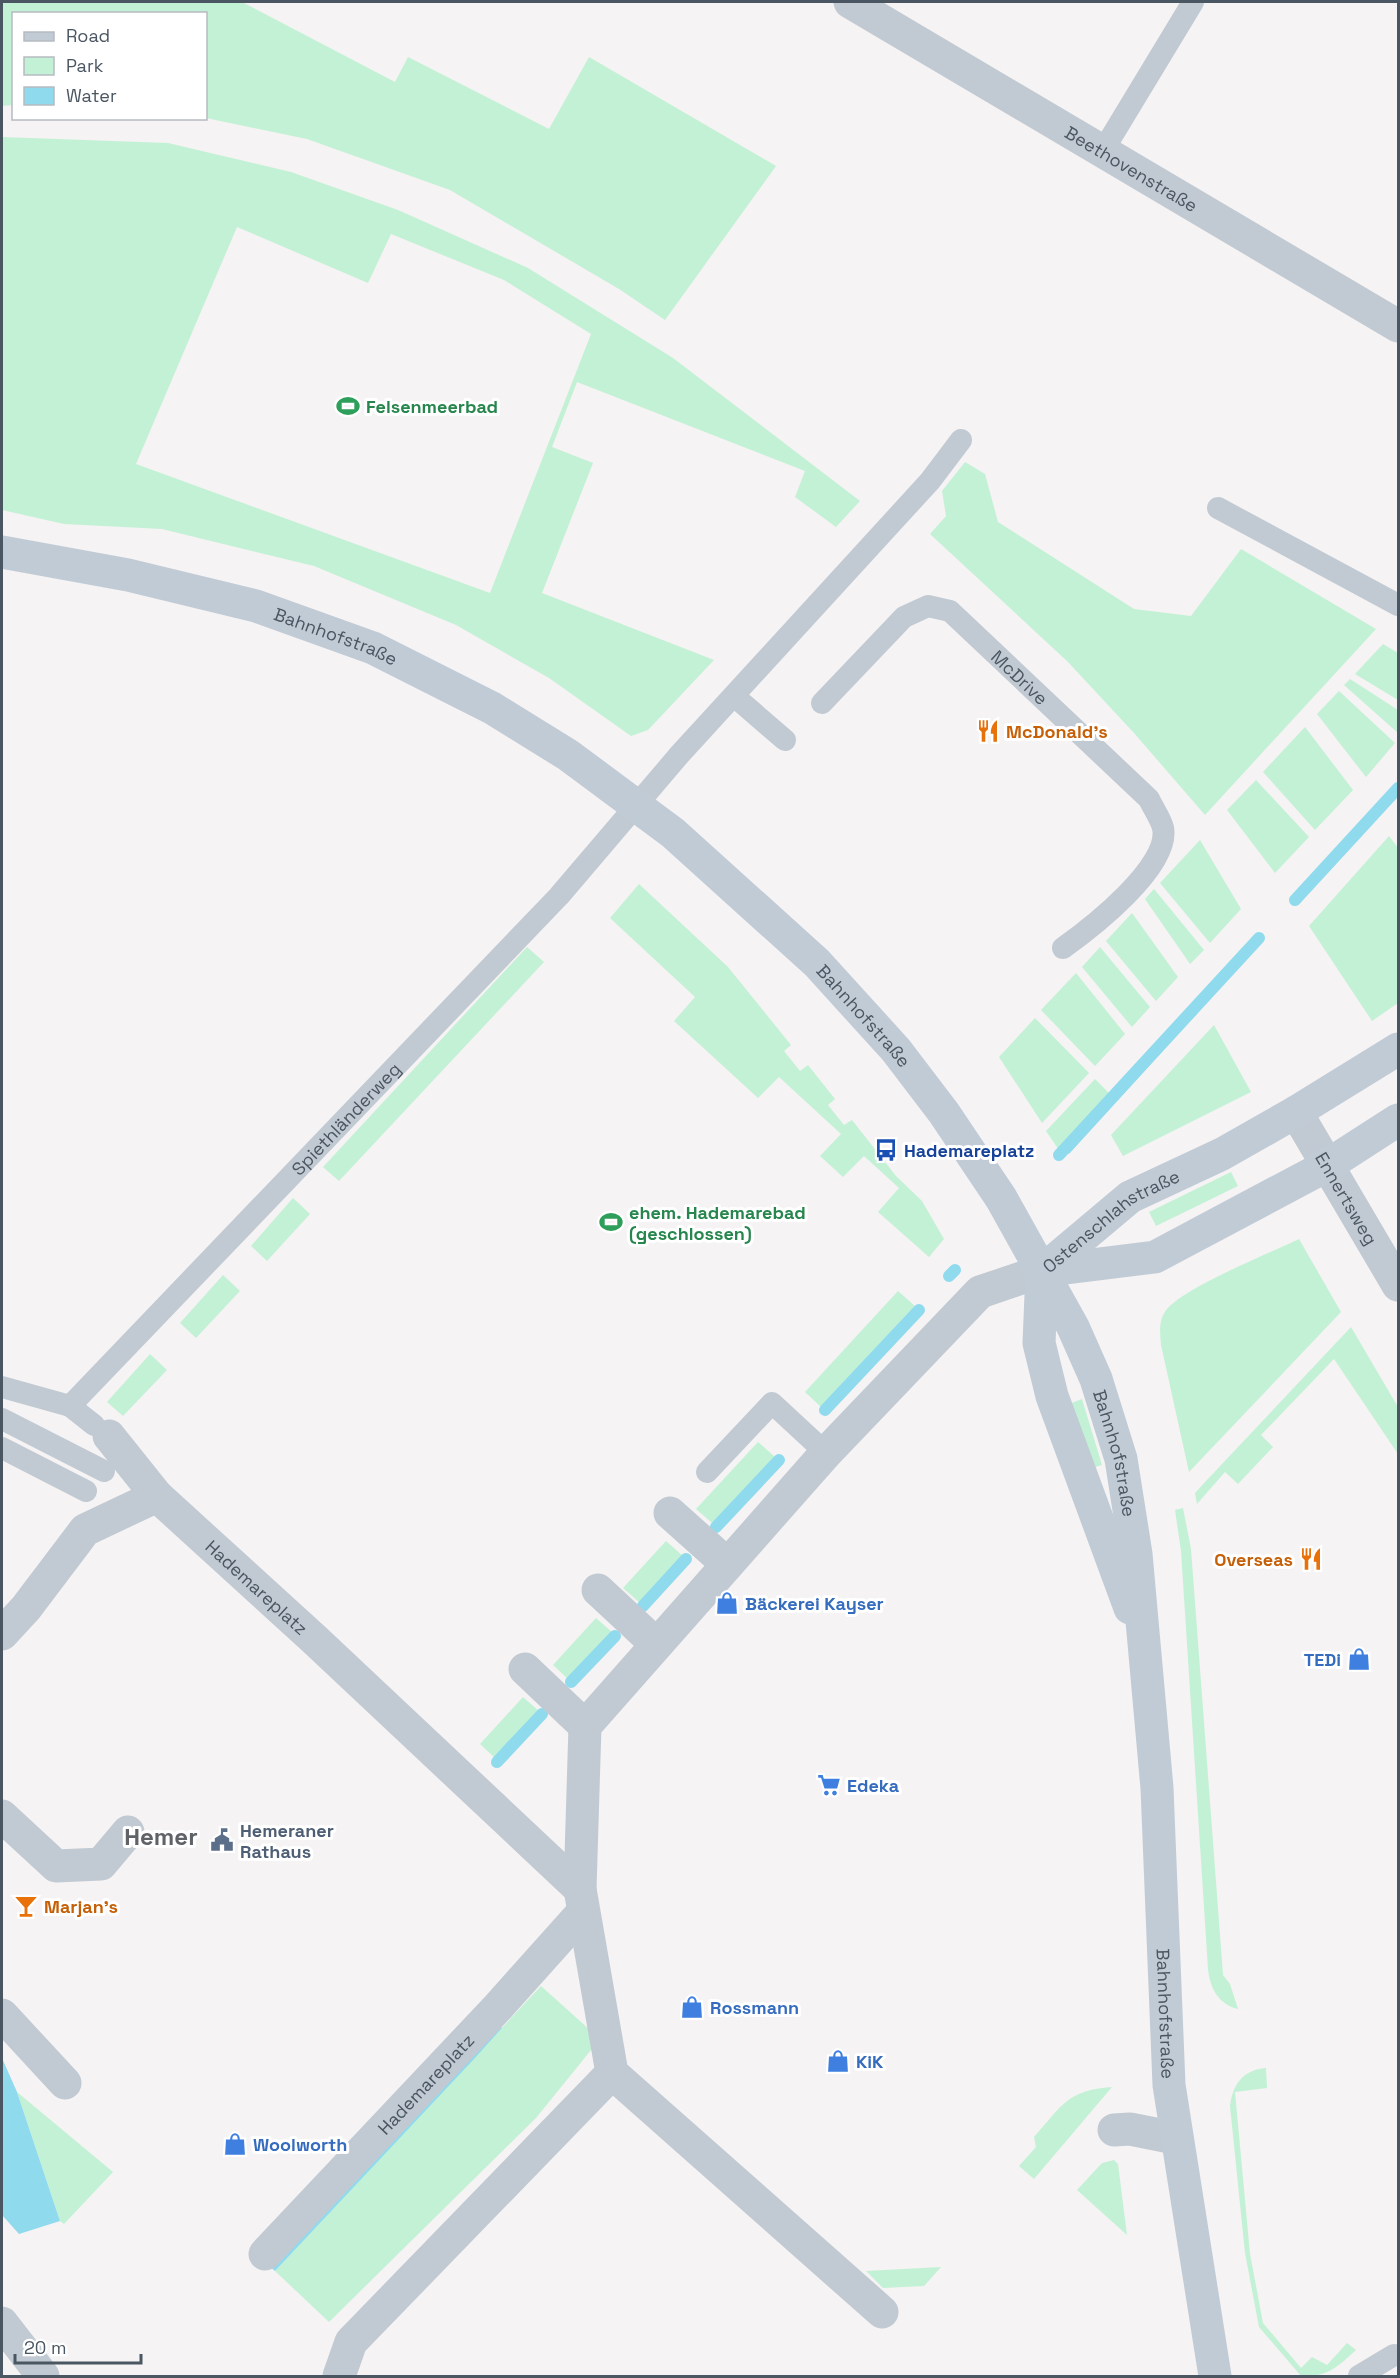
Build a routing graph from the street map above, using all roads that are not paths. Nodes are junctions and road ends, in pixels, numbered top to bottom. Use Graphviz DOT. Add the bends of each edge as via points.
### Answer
graph roads {
  1 [pos="1193,2"];
  2 [pos="862,4"];
  3 [pos="1104,150"];
  4 [pos="1398,326"];
  5 [pos="961,440"];
  6 [pos="1218,508"];
  7 [pos="2,551"];
  8 [pos="1398,605"];
  9 [pos="734,696"];
  10 [pos="822,703"];
  11 [pos="786,740"];
  12 [pos="636,804"];
  13 [pos="1063,948"];
  14 [pos="1398,1049"];
  15 [pos="1296,1112"];
  16 [pos="1398,1119"];
  17 [pos="1328,1165"];
  18 [pos="1042,1271"];
  19 [pos="1398,1285"];
  20 [pos="2,1387"];
  21 [pos="70,1406"];
  22 [pos="2,1419"];
  23 [pos="102,1431"];
  24 [pos="2,1448"];
  25 [pos="826,1454"];
  26 [pos="104,1471"];
  27 [pos="707,1472"];
  28 [pos="86,1491"];
  29 [pos="157,1496"];
  30 [pos="669,1513"];
  31 [pos="727,1564"];
  32 [pos="598,1590"];
  33 [pos="2,1634"];
  34 [pos="656,1644"];
  35 [pos="1146,1648"];
  36 [pos="525,1669"];
  37 [pos="585,1726"];
  38 [pos="2,1816"];
  39 [pos="129,1832"];
  40 [pos="582,1901"];
  41 [pos="2,2016"];
  42 [pos="612,2073"];
  43 [pos="65,2083"];
  44 [pos="1114,2130"];
  45 [pos="1176,2138"];
  46 [pos="264,2254"];
  47 [pos="882,2312"];
  48 [pos="2,2323"];
  49 [pos="1396,2353"];
  50 [pos="43,2376"];
  51 [pos="339,2376"];
  52 [pos="1215,2376"];
  53 [pos="1359,2376"];
  54 [pos="1377,2376"];
  1 -- 3 [label="lane"];
  2 -- 3 [label="street, Beethovenstraße"];
  3 -- 4 [label="street, Beethovenstraße"];
  5 -- 9 [label="lane" via="930,481"];
  6 -- 8 [label="lane"];
  7 -- 12 [label="main road, Bahnhofstraße" via="128,574 256,606 372,648 492,708 568,755"];
  9 -- 11 [label="lane"];
  9 -- 12 [label="lane"];
  10 -- 13 [label="lane, McDrive" via="904,616 928,606 950,611 1149,799 1164,830 1157,860 1102,920"];
  12 -- 18 [label="main road, Bahnhofstraße" via="817,963 896,1050 1001,1198"];
  12 -- 21 [label="lane, Spiethländerweg" via="559,896"];
  14 -- 15 [label="main road, Ostenschlahstraße"];
  15 -- 17 [label="street, Ennertsweg"];
  15 -- 18 [label="main road, Ostenschlahstraße" via="1222,1154 1130,1197"];
  16 -- 17 [label="main road, Ostenschlahstraße"];
  17 -- 18 [label="main road, Ostenschlahstraße" via="1155,1257"];
  17 -- 19 [label="street, Ennertsweg"];
  18 -- 25 [label="street" via="980,1292"];
  18 -- 35 [label="main road, Bahnhofstraße" via="1096,1379 1121,1460"];
  18 -- 35 [label="main road, Bahnhofstraße" via="1039,1343 1052,1396"];
  20 -- 21 [label="lane"];
  21 -- 23 [label="lane"];
  22 -- 26 [label="lane"];
  23 -- 29 [label="street, Hademareplatz"];
  24 -- 28 [label="lane"];
  25 -- 27 [label="lane" via="772,1403"];
  25 -- 31 [label="street"];
  29 -- 33 [label="street" via="85,1530"];
  29 -- 40 [label="street, Hademareplatz" via="366,1668"];
  30 -- 31 [label="street"];
  31 -- 34 [label="street"];
  32 -- 34 [label="street"];
  34 -- 37 [label="street"];
  35 -- 45 [label="main road, Bahnhofstraße" via="1157,1788 1169,2085"];
  36 -- 37 [label="street"];
  37 -- 40 [label="street"];
  38 -- 39 [label="street" via="56,1866 101,1864"];
  40 -- 42 [label="street"];
  40 -- 46 [label="street, Hademareplatz" via="498,2007"];
  41 -- 43 [label="street"];
  42 -- 47 [label="street"];
  42 -- 51 [label="street" via="351,2342"];
  44 -- 45 [label="street" via="1130,2129"];
  45 -- 52 [label="main road, Bahnhofstraße"];
  48 -- 50 [label="street"];
  49 -- 53 [label="lane"];
  49 -- 54 [label="lane"];
}
